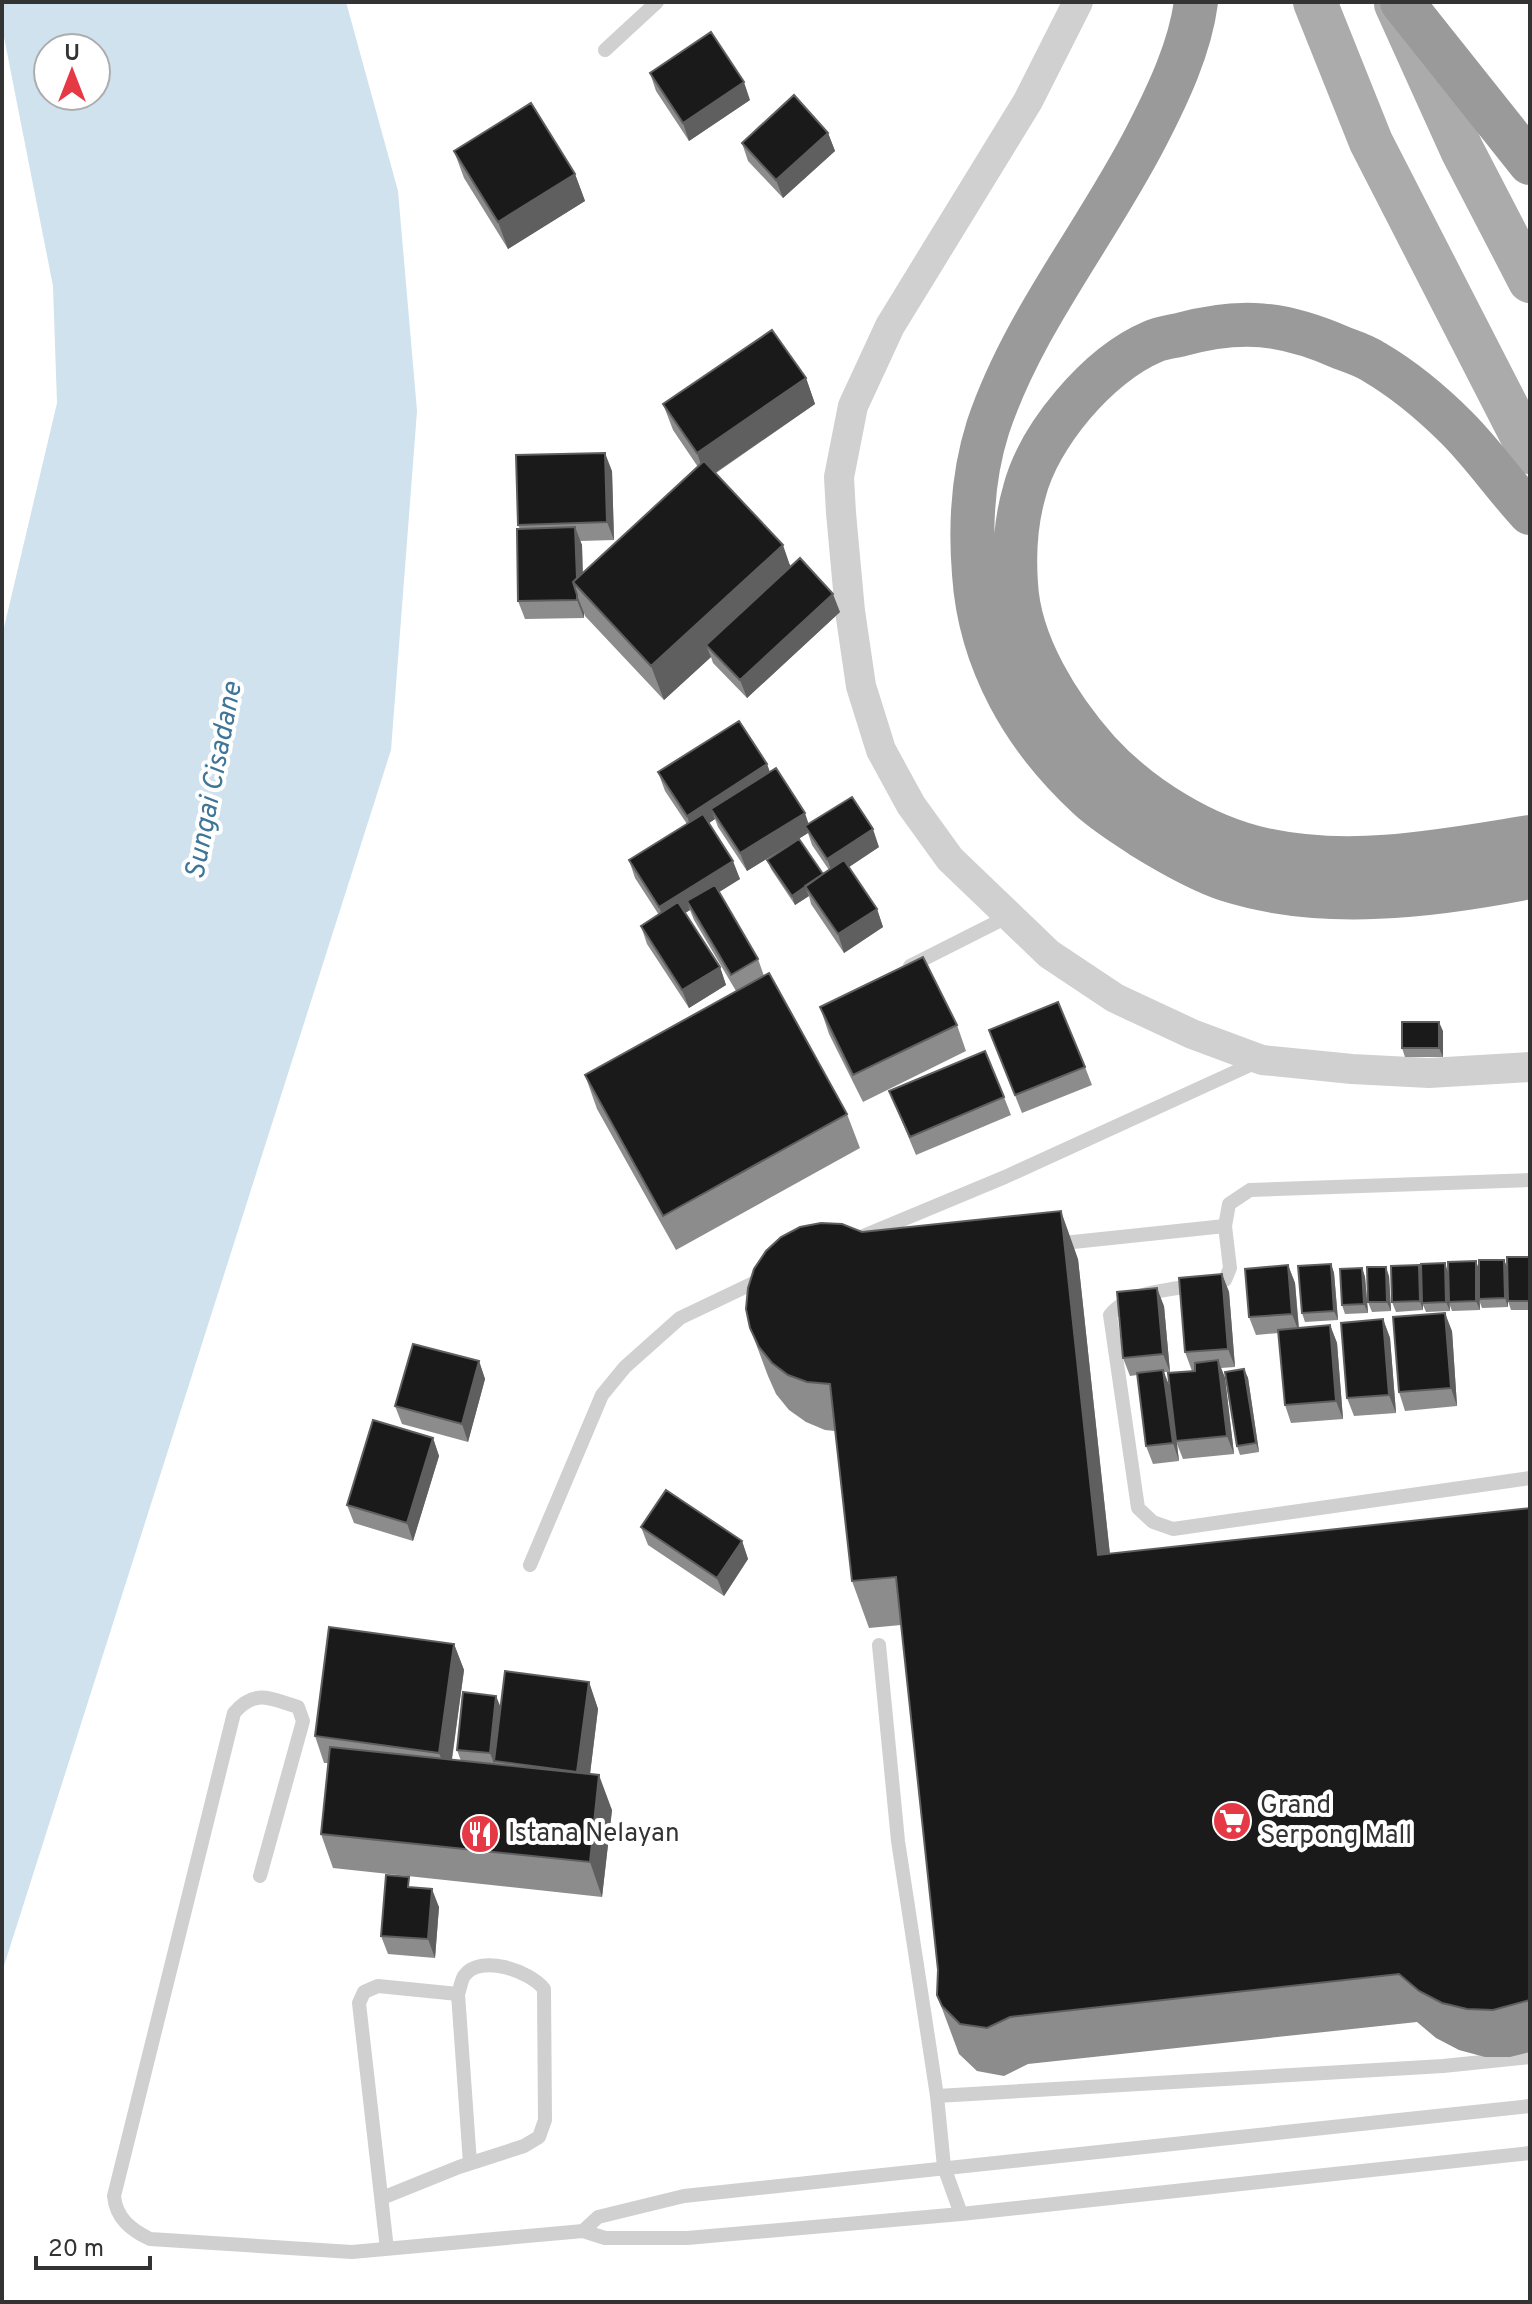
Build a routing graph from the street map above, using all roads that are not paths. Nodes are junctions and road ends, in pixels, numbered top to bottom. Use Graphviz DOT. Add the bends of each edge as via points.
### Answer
graph roads {
  1 [pos="657,2"];
  2 [pos="1078,2"];
  3 [pos="1196,2"];
  4 [pos="1315,2"];
  5 [pos="1395,2"];
  6 [pos="1402,2"];
  7 [pos="605,50"];
  8 [pos="1530,163"];
  9 [pos="1530,281"];
  10 [pos="1530,452"];
  11 [pos="1530,513"];
  12 [pos="1530,837"];
  13 [pos="1530,877"];
  14 [pos="1009,916"];
  15 [pos="899,972"];
  16 [pos="1262,1060"];
  17 [pos="1530,1067"];
  18 [pos="1530,1180"];
  19 [pos="1225,1226"];
  20 [pos="845,1244"];
  21 [pos="1045,1245"];
  22 [pos="774,1273"];
  23 [pos="1530,1478"];
  24 [pos="530,1565"];
  25 [pos="879,1645"];
  26 [pos="260,1876"];
  27 [pos="458,1994"];
  28 [pos="1530,2057"];
  29 [pos="937,2096"];
  30 [pos="1530,2106"];
  31 [pos="1530,2153"];
  32 [pos="470,2163"];
  33 [pos="944,2167"];
  34 [pos="382,2198"];
  35 [pos="961,2214"];
  36 [pos="583,2231"];
  37 [pos="387,2249"];
  1 -- 7 [label="lane"];
  2 -- 14 [label="street" via="1028,101 890,326 853,406 839,477 861,686 881,750 911,805 950,859"];
  3 -- 13 [label="highway" via="1170,90 1010,371 987,429 971,535 975,600 991,661 1019,714 1065,776 1104,812 1168,853 1227,880 1292,893 1351,897"];
  4 -- 10 [label="main road" via="1371,142"];
  5 -- 9 [label="main road" via="1455,136"];
  6 -- 8 [label="highway"];
  11 -- 12 [label="highway" via="1458,428 1374,362 1273,324 1216,325 1152,342 1107,371 1071,406 1043,446 1024,492 1015,586 1028,639 1050,689 1080,731 1114,768 1159,803 1211,831 1262,850 1358,859"];
  14 -- 15 [label="lane"];
  14 -- 16 [label="street" via="1049,954 1115,998"];
  16 -- 17 [label="street" via="1429,1073"];
  16 -- 20 [label="lane"];
  18 -- 19 [label="lane" via="1250,1190 1229,1204"];
  19 -- 21 [label="lane"];
  19 -- 23 [label="lane" via="1230,1268 1225,1280 1136,1296 1118,1304 1110,1315 1138,1508 1153,1522 1173,1529"];
  22 -- 24 [label="lane" via="680,1318 625,1367 602,1395"];
  25 -- 29 [label="lane" via="898,1841"];
  26 -- 37 [label="lane" via="303,1721 298,1707 260,1696 234,1713 114,2196 115,2210 136,2233 150,2239 352,2252"];
  27 -- 32 [label="lane"];
  27 -- 32 [label="lane" via="464,1975 476,1967 514,1968 538,1981 546,2005 545,2120 539,2137"];
  27 -- 34 [label="lane" via="378,1986 364,1992 359,2003"];
  28 -- 29 [label="lane"];
  29 -- 33 [label="lane"];
  30 -- 33 [label="lane"];
  31 -- 35 [label="lane"];
  32 -- 34 [label="lane"];
  33 -- 35 [label="lane"];
  33 -- 36 [label="lane" via="684,2196 598,2217"];
  34 -- 37 [label="lane"];
  35 -- 36 [label="lane" via="687,2238 605,2238"];
  36 -- 37 [label="lane"];
}
